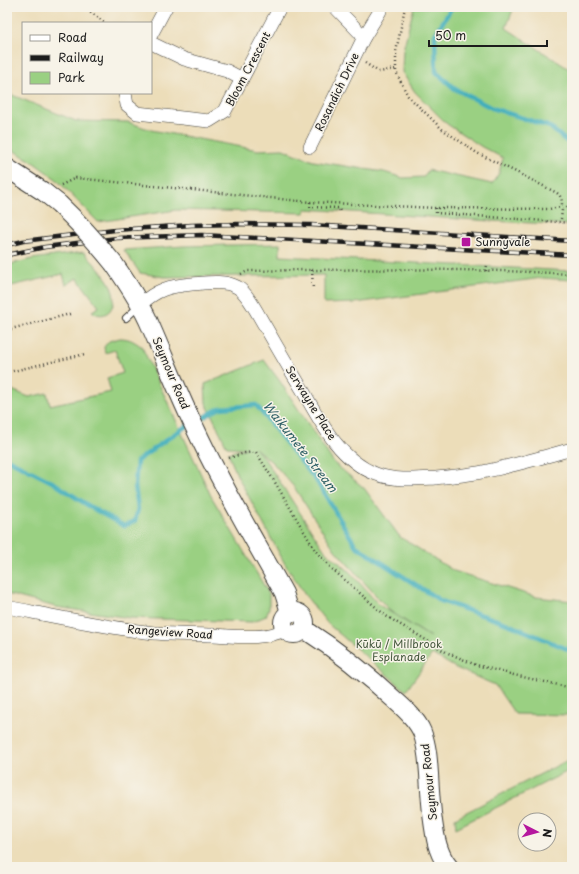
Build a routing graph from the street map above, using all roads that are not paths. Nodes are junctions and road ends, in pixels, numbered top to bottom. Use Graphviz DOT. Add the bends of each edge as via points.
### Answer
graph roads {
  1 [pos="166,7"];
  2 [pos="280,7"];
  3 [pos="334,7"];
  4 [pos="380,11"];
  5 [pos="152,33"];
  6 [pos="364,37"];
  7 [pos="152,43"];
  8 [pos="242,79"];
  9 [pos="125,94"];
  10 [pos="310,147"];
  11 [pos="7,168"];
  12 [pos="140,305"];
  13 [pos="126,318"];
  14 [pos="572,449"];
  15 [pos="7,607"];
  16 [pos="290,612"];
  17 [pos="304,629"];
  18 [pos="285,630"];
  19 [pos="449,867"];
  1 -- 5 [label="street"];
  2 -- 8 [label="street, Bloom Crescent"];
  3 -- 6 [label="street"];
  4 -- 6 [label="street, Rosandich Drive"];
  6 -- 10 [label="street, Rosandich Drive"];
  7 -- 8 [label="street" via="184,59 227,71"];
  8 -- 9 [label="street, Bloom Crescent" via="225,111 209,121 137,113 127,105"];
  11 -- 12 [label="main road, Seymour Road, bridge" via="60,204 114,264"];
  12 -- 13 [label="lane"];
  12 -- 14 [label="street, Serwayne Place" via="161,289 181,285 230,284 244,292 337,445 360,465 376,474 394,479 415,480 458,476"];
  12 -- 16 [label="main road, Seymour Road" via="196,431 284,593"];
  15 -- 18 [label="street, Rangeview Road" via="147,632 267,636"];
  16 -- 17 [label="main road" via="300,613 304,617"];
  16 -- 18 [label="main road" via="284,618"];
  17 -- 18 [label="main road" via="296,634 290,634"];
  17 -- 19 [label="main road, Seymour Road" via="373,680 408,712 422,730 437,844"];
}
